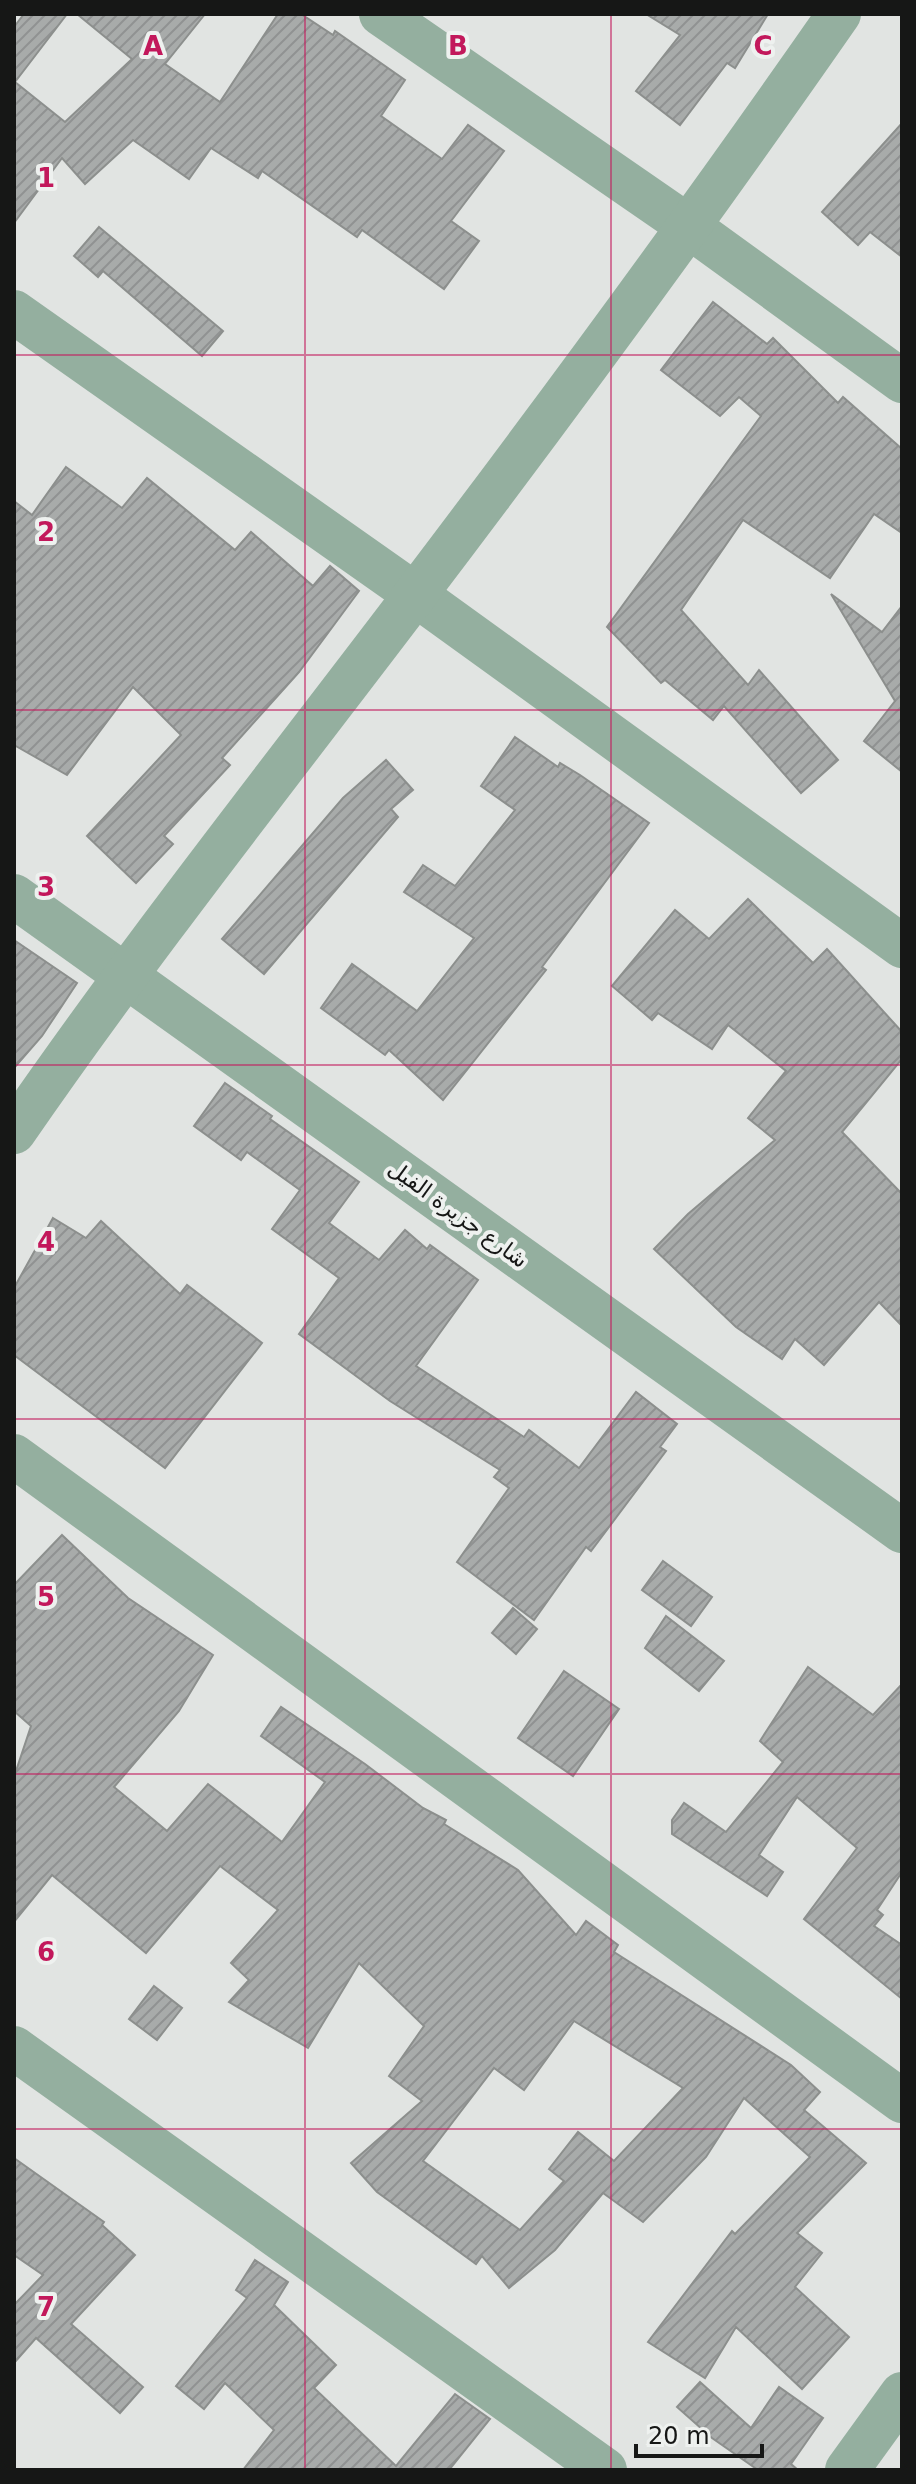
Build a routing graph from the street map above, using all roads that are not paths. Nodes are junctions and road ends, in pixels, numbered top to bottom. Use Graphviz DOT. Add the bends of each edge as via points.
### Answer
graph roads {
  1 [pos="381,14"];
  2 [pos="839,14"];
  3 [pos="691,228"];
  4 [pos="14,312"];
  5 [pos="902,381"];
  6 [pos="416,595"];
  7 [pos="14,896"];
  8 [pos="902,946"];
  9 [pos="123,974"];
  10 [pos="14,1132"];
  11 [pos="14,1456"];
  12 [pos="902,1531"];
  13 [pos="14,2048"];
  14 [pos="902,2101"];
  15 [pos="902,2394"];
  16 [pos="605,2470"];
  17 [pos="847,2470"];
  1 -- 3 [label="street"];
  2 -- 3 [label="street"];
  3 -- 5 [label="street"];
  3 -- 6 [label="street"];
  4 -- 6 [label="street"];
  6 -- 8 [label="street"];
  6 -- 9 [label="street"];
  7 -- 9 [label="street, شارع جزيرة الفيل"];
  9 -- 10 [label="street"];
  9 -- 12 [label="street, شارع جزيرة الفيل"];
  11 -- 14 [label="street"];
  13 -- 16 [label="street"];
  15 -- 17 [label="street"];
}
